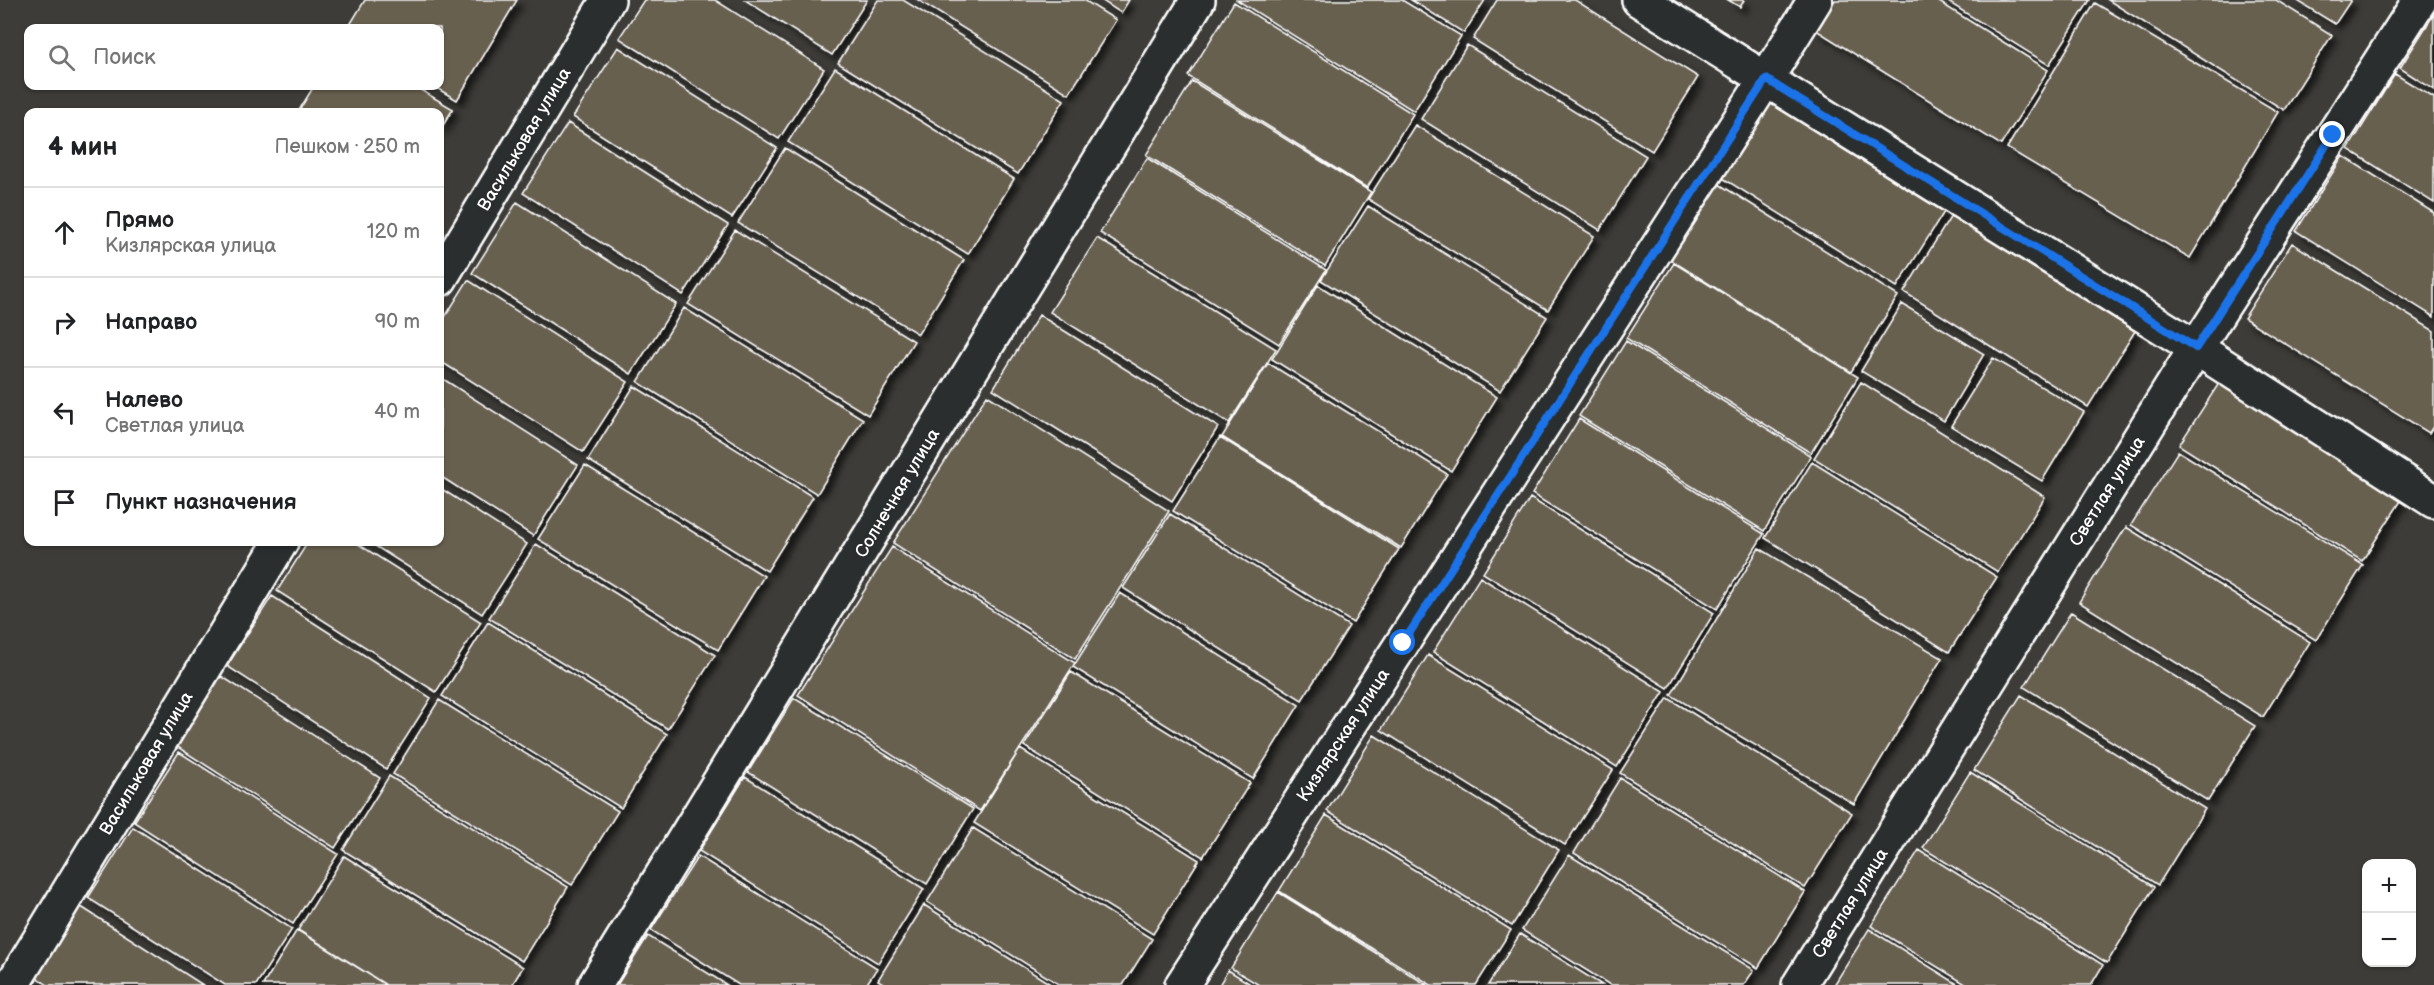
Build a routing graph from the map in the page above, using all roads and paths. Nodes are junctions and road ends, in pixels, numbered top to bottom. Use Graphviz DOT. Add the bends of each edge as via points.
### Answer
graph roads {
  1 [pos="608,0"];
  2 [pos="1198,0"];
  3 [pos="1639,0"];
  4 [pos="1815,0"];
  5 [pos="2420,0"];
  6 [pos="1766,79"];
  7 [pos="444,272"];
  8 [pos="2196,348"];
  9 [pos="2434,501"];
  10 [pos="278,546"];
  11 [pos="12,985"];
  12 [pos="595,985"];
  13 [pos="1182,985"];
  14 [pos="1799,985"];
  1 -- 7 [label="street, Васильковая улица"];
  2 -- 12 [label="street, Солнечная улица"];
  3 -- 6 [label="street"];
  4 -- 6 [label="street, Кизлярская улица"];
  5 -- 8 [label="street, Светлая улица"];
  6 -- 8 [label="street"];
  6 -- 13 [label="street, Кизлярская улица"];
  8 -- 9 [label="street"];
  8 -- 14 [label="street, Светлая улица"];
  10 -- 11 [label="street, Васильковая улица"];
}
